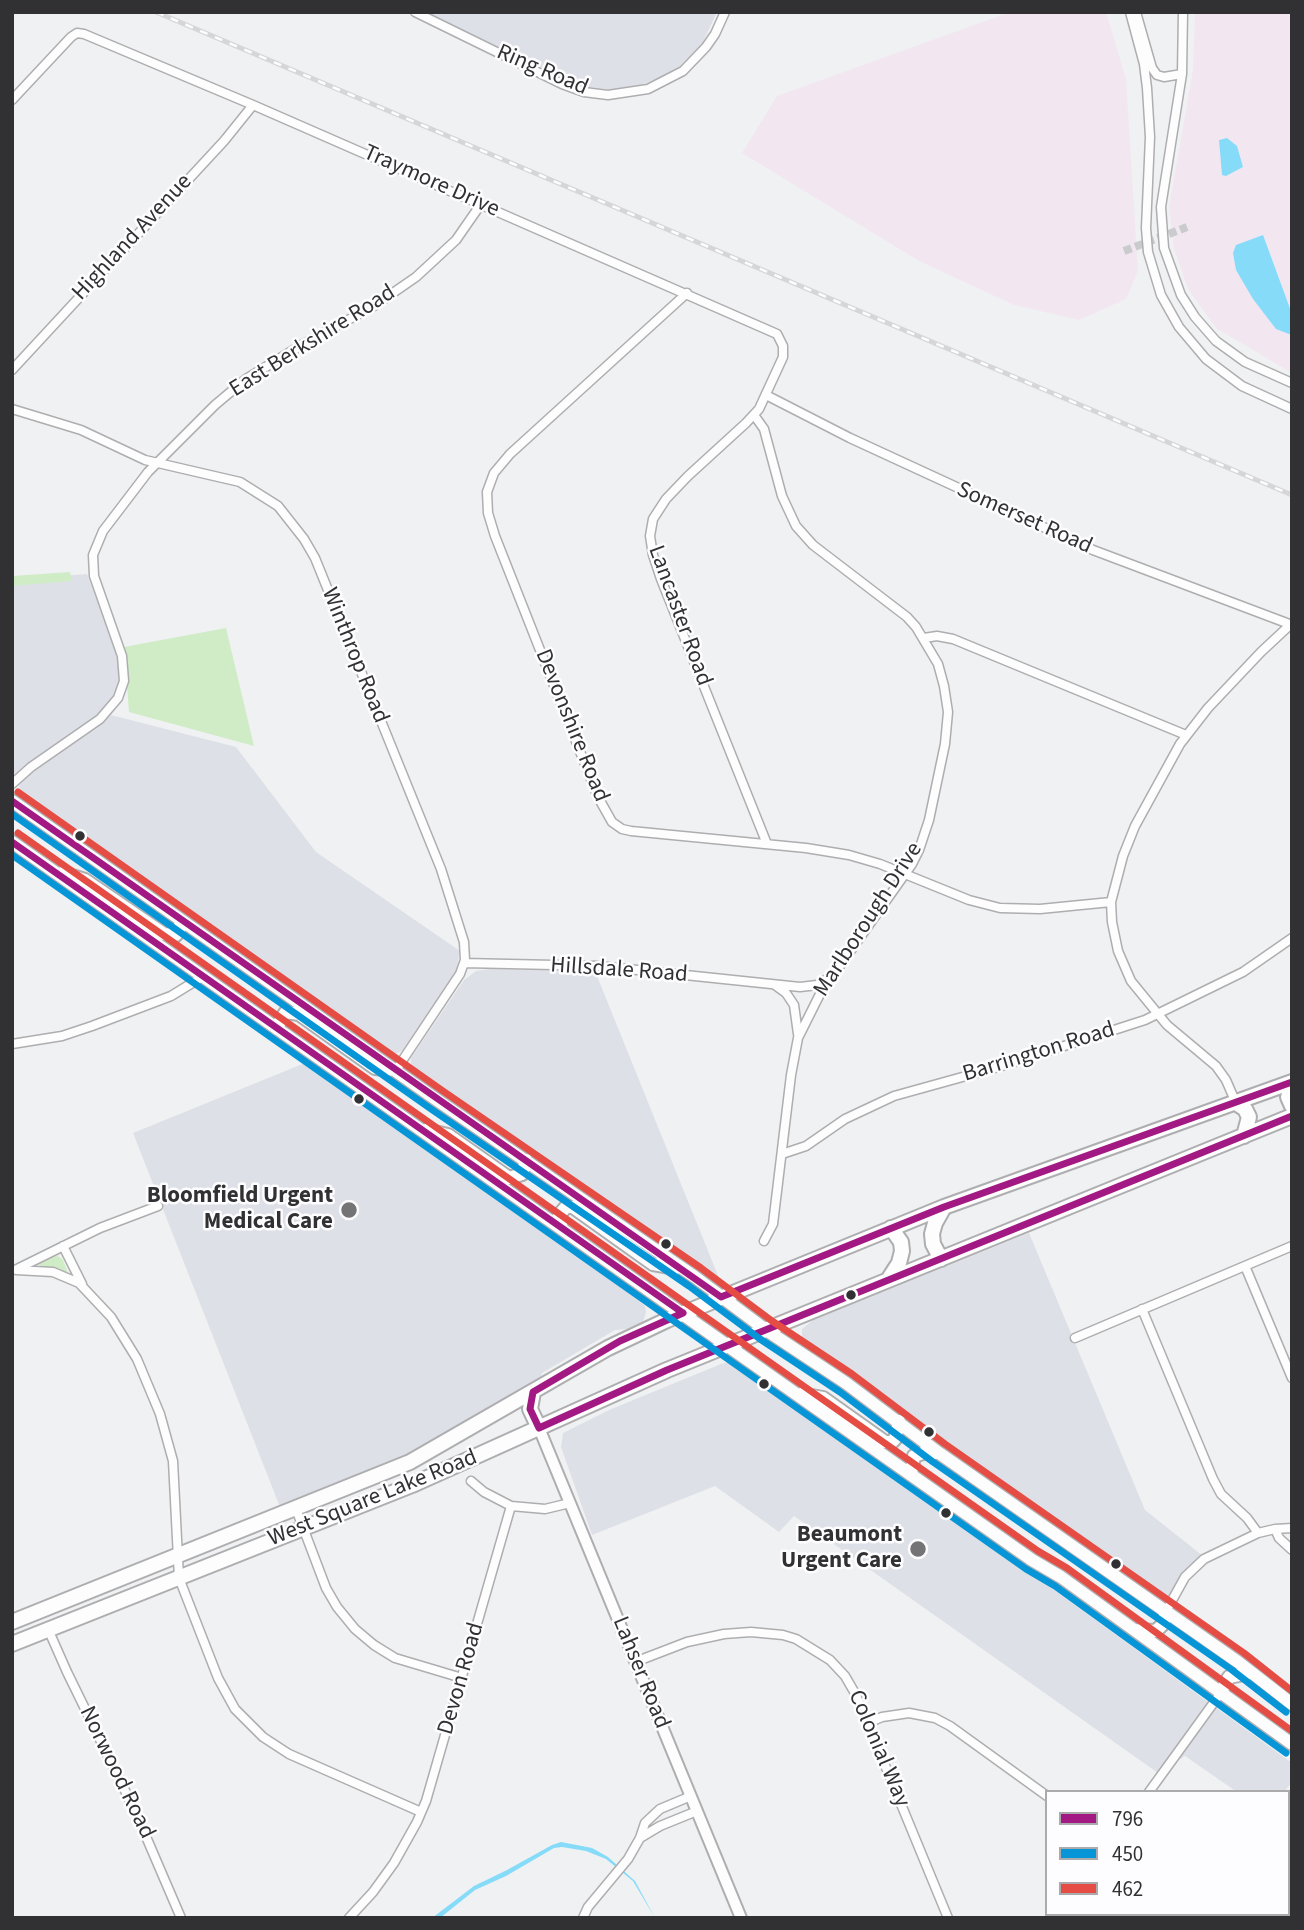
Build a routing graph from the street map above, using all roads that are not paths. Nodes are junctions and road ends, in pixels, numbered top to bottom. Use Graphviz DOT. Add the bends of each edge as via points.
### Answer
graph roads {
  1 [pos="415,12"];
  2 [pos="725,12"];
  3 [pos="1130,12"];
  4 [pos="1136,12"];
  5 [pos="1183,12"];
  6 [pos="1182,74"];
  7 [pos="12,100"];
  8 [pos="253,105"];
  9 [pos="481,204"];
  10 [pos="687,293"];
  11 [pos="782,342"];
  12 [pos="12,370"];
  13 [pos="1292,383"];
  14 [pos="766,395"];
  15 [pos="1292,396"];
  16 [pos="1289,408"];
  17 [pos="12,409"];
  18 [pos="754,415"];
  19 [pos="158,462"];
  20 [pos="1291,624"];
  21 [pos="924,638"];
  22 [pos="1186,735"];
  23 [pos="12,784"];
  24 [pos="12,801"];
  25 [pos="12,842"];
  26 [pos="767,844"];
  27 [pos="48,868"];
  28 [pos="905,874"];
  29 [pos="1111,902"];
  30 [pos="181,920"];
  31 [pos="1292,938"];
  32 [pos="464,964"];
  33 [pos="833,975"];
  34 [pos="202,977"];
  35 [pos="772,984"];
  36 [pos="1157,1014"];
  37 [pos="277,1029"];
  38 [pos="798,1038"];
  39 [pos="12,1044"];
  40 [pos="396,1070"];
  41 [pos="1292,1082"];
  42 [pos="1292,1088"];
  43 [pos="1236,1103"];
  44 [pos="1292,1106"];
  45 [pos="1292,1116"];
  46 [pos="419,1129"];
  47 [pos="1244,1136"];
  48 [pos="782,1154"];
  49 [pos="526,1160"];
  50 [pos="158,1206"];
  51 [pos="944,1207"];
  52 [pos="891,1228"];
  53 [pos="562,1229"];
  54 [pos="764,1241"];
  55 [pos="63,1246"];
  56 [pos="1292,1246"];
  57 [pos="941,1259"];
  58 [pos="1245,1265"];
  59 [pos="683,1269"];
  60 [pos="14,1271"];
  61 [pos="887,1281"];
  62 [pos="85,1288"];
  63 [pos="721,1297"];
  64 [pos="1142,1309"];
  65 [pos="682,1313"];
  66 [pos="766,1331"];
  67 [pos="1074,1338"];
  68 [pos="729,1345"];
  69 [pos="1292,1378"];
  70 [pos="533,1392"];
  71 [pos="797,1394"];
  72 [pos="899,1421"];
  73 [pos="539,1428"];
  74 [pos="939,1453"];
  75 [pos="911,1474"];
  76 [pos="471,1481"];
  77 [pos="569,1503"];
  78 [pos="511,1506"];
  79 [pos="296,1509"];
  80 [pos="303,1528"];
  81 [pos="1292,1528"];
  82 [pos="1275,1529"];
  83 [pos="1258,1534"];
  84 [pos="1292,1550"];
  85 [pos="178,1556"];
  86 [pos="179,1578"];
  87 [pos="1165,1613"];
  88 [pos="12,1622"];
  89 [pos="48,1629"];
  90 [pos="1135,1630"];
  91 [pos="12,1644"];
  92 [pos="635,1662"];
  93 [pos="1249,1673"];
  94 [pos="462,1678"];
  95 [pos="1220,1694"];
  96 [pos="1292,1704"];
  97 [pos="868,1723"];
  98 [pos="1292,1744"];
  99 [pos="1150,1790"];
  100 [pos="1045,1795"];
  101 [pos="691,1796"];
  102 [pos="697,1811"];
  103 [pos="421,1812"];
  104 [pos="640,1838"];
  105 [pos="181,1918"];
  106 [pos="349,1918"];
  107 [pos="583,1918"];
  108 [pos="741,1918"];
  109 [pos="948,1918"];
  1 -- 2 [label="street, Ring Road" via="562,84 608,95 648,89 683,71 706,47"];
  3 -- 16 [label="street" via="1144,64 1150,113 1146,228 1161,295 1179,327 1206,359 1242,386"];
  4 -- 6 [label="street" via="1157,75"];
  5 -- 6 [label="street"];
  6 -- 13 [label="street" via="1161,207 1164,248 1172,275 1195,317 1216,341 1245,362"];
  7 -- 8 [label="street, Traymore Drive" via="75,34 82,33"];
  8 -- 9 [label="street, Traymore Drive"];
  8 -- 12 [label="street, Highland Avenue"];
  9 -- 10 [label="street, Traymore Drive"];
  9 -- 19 [label="street, East Berkshire Road" via="456,240 416,277 246,379"];
  10 -- 11 [label="street, Traymore Drive" via="772,331"];
  10 -- 26 [label="street, Devonshire Road" via="504,460 491,478 487,504 510,575 598,797 613,824 631,831"];
  11 -- 14 [label="street, Lancaster Road" via="783,357"];
  14 -- 18 [label="street, Lancaster Road"];
  14 -- 20 [label="street, Somerset Road" via="1093,550"];
  15 -- 16 [label="street"];
  17 -- 19 [label="street, Winthrop Road" via="81,430"];
  18 -- 21 [label="street, Marlborough Drive" via="766,435 783,502 800,531 907,617"];
  18 -- 26 [label="street, Lancaster Road" via="666,499 653,519 650,536 661,579"];
  19 -- 23 [label="street, East Berkshire Road" via="111,519 93,555 96,582 122,656 124,681 118,698 100,719"];
  19 -- 32 [label="street, Winthrop Road" via="248,486 278,506 304,539 441,869 461,929"];
  20 -- 22 [label="street"];
  21 -- 22 [label="street" via="953,639"];
  21 -- 28 [label="street, Marlborough Drive" via="944,686 947,732 927,827"];
  22 -- 29 [label="street" via="1135,825"];
  24 -- 30 [label="main road"];
  25 -- 27 [label="main road"];
  26 -- 28 [label="street, Devonshire Road" via="839,853"];
  27 -- 30 [label="main road" via="85,880 164,934 176,934"];
  27 -- 34 [label="main road"];
  28 -- 29 [label="street, Devonshire Road" via="1000,908"];
  28 -- 33 [label="street, Marlborough Drive"];
  29 -- 36 [label="street" via="1124,968"];
  30 -- 40 [label="main road"];
  31 -- 36 [label="street, Barrington Road" via="1243,972"];
  32 -- 35 [label="street, Hillsdale Road" via="599,966"];
  32 -- 40 [label="street"];
  33 -- 35 [label="street, Hillsdale Road" via="814,985"];
  33 -- 38 [label="street, Marlborough Drive"];
  34 -- 37 [label="main road"];
  34 -- 39 [label="street" via="171,996 92,1026"];
  35 -- 38 [label="street" via="794,1005"];
  36 -- 43 [label="street" via="1216,1066"];
  36 -- 48 [label="street, Barrington Road" via="894,1096 845,1119 806,1146"];
  37 -- 40 [label="main road" via="286,1012 299,1014 375,1068"];
  37 -- 46 [label="main road"];
  38 -- 48 [label="street, Marlborough Drive"];
  40 -- 49 [label="main road"];
  41 -- 43 [label="highway, West Square Lake Road"];
  42 -- 44 [label="highway"];
  43 -- 47 [label="highway" via="1248,1117"];
  43 -- 51 [label="highway, West Square Lake Road"];
  45 -- 47 [label="highway, West Square Lake Road"];
  46 -- 49 [label="main road" via="448,1135 509,1178 522,1174"];
  46 -- 53 [label="main road"];
  47 -- 57 [label="highway, West Square Lake Road"];
  48 -- 54 [label="street, Marlborough Drive" via="773,1224"];
  49 -- 59 [label="main road"];
  50 -- 55 [label="street"];
  51 -- 52 [label="highway, West Square Lake Road"];
  51 -- 57 [label="highway" via="932,1234"];
  52 -- 61 [label="highway" via="902,1251"];
  52 -- 63 [label="highway, West Square Lake Road"];
  53 -- 59 [label="main road" via="559,1215 573,1207 653,1264"];
  53 -- 65 [label="main road"];
  55 -- 60 [label="street"];
  55 -- 62 [label="street"];
  56 -- 58 [label="street"];
  57 -- 61 [label="highway, West Square Lake Road"];
  58 -- 64 [label="street"];
  58 -- 69 [label="street"];
  59 -- 63 [label="main road"];
  60 -- 62 [label="street" via="60,1274"];
  61 -- 66 [label="highway, West Square Lake Road"];
  62 -- 85 [label="street" via="127,1340 163,1421 175,1472"];
  63 -- 65 [label="highway, West Square Lake Road"];
  63 -- 66 [label="main road"];
  64 -- 67 [label="street"];
  64 -- 83 [label="street" via="1213,1479"];
  65 -- 68 [label="main road"];
  65 -- 70 [label="highway, West Square Lake Road" via="620,1341"];
  66 -- 68 [label="highway, West Square Lake Road"];
  66 -- 72 [label="main road"];
  68 -- 71 [label="main road"];
  68 -- 73 [label="highway, West Square Lake Road"];
  70 -- 73 [label="highway" via="530,1409"];
  70 -- 79 [label="highway, West Square Lake Road" via="410,1462"];
  71 -- 72 [label="main road" via="822,1398 885,1442 895,1438"];
  71 -- 75 [label="main road"];
  72 -- 74 [label="main road"];
  73 -- 77 [label="street, Lahser Road"];
  73 -- 80 [label="highway, West Square Lake Road"];
  74 -- 75 [label="main road" via="914,1456"];
  74 -- 87 [label="main road"];
  75 -- 90 [label="main road"];
  76 -- 78 [label="street"];
  77 -- 78 [label="street" via="545,1509"];
  77 -- 92 [label="street, Lahser Road"];
  78 -- 94 [label="street, Devon Road"];
  79 -- 80 [label="street"];
  79 -- 85 [label="highway, West Square Lake Road"];
  80 -- 86 [label="highway, West Square Lake Road"];
  80 -- 94 [label="street" via="326,1588 355,1629 395,1658"];
  81 -- 82 [label="street"];
  82 -- 83 [label="street"];
  82 -- 84 [label="street"];
  83 -- 87 [label="street" via="1199,1562"];
  85 -- 86 [label="street"];
  85 -- 88 [label="highway, West Square Lake Road"];
  86 -- 89 [label="highway, West Square Lake Road"];
  86 -- 103 [label="street" via="223,1688 252,1728 289,1754"];
  87 -- 90 [label="main road" via="1156,1632"];
  87 -- 93 [label="main road"];
  89 -- 91 [label="highway, West Square Lake Road"];
  89 -- 105 [label="street, Norwood Road"];
  90 -- 95 [label="main road"];
  92 -- 97 [label="street, Colonial Way" via="706,1637 751,1632 783,1635 811,1647 836,1666 852,1686"];
  92 -- 101 [label="street, Lahser Road"];
  93 -- 95 [label="main road" via="1229,1677"];
  93 -- 96 [label="main road"];
  94 -- 103 [label="street, Devon Road"];
  95 -- 98 [label="main road"];
  95 -- 99 [label="street"];
  97 -- 100 [label="street" via="900,1713 935,1717"];
  97 -- 109 [label="street, Colonial Way"];
  101 -- 102 [label="street, Lahser Road"];
  101 -- 104 [label="street" via="652,1815"];
  102 -- 104 [label="street"];
  102 -- 108 [label="street, Lahser Road"];
  103 -- 106 [label="street, Devon Road" via="384,1877"];
  104 -- 107 [label="street"];
}
